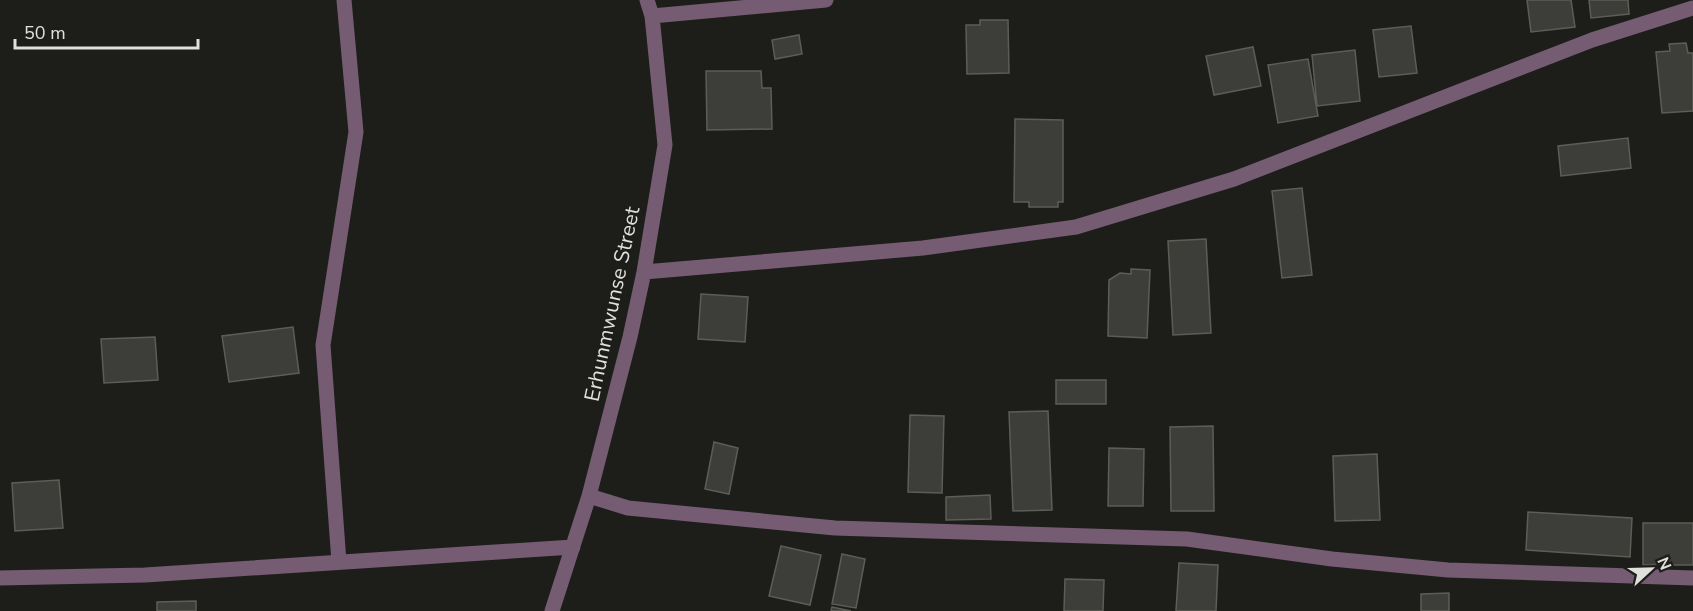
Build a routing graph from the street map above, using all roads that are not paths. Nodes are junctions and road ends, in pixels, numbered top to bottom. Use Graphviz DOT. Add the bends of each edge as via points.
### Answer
graph roads {
  1 [pos="344,0"];
  2 [pos="647,0"];
  3 [pos="826,0"];
  4 [pos="1693,8"];
  5 [pos="652,16"];
  6 [pos="644,272"];
  7 [pos="589,496"];
  8 [pos="573,547"];
  9 [pos="339,562"];
  10 [pos="0,578"];
  11 [pos="1693,578"];
  12 [pos="552,611"];
  1 -- 9 [label="street" via="356,132 323,345"];
  2 -- 5 [label="street, Erhunmwunse Street"];
  3 -- 5 [label="street"];
  4 -- 6 [label="street" via="1592,39 1234,179 1076,227 923,248"];
  5 -- 6 [label="street, Erhunmwunse Street" via="665,145"];
  6 -- 7 [label="street, Erhunmwunse Street"];
  7 -- 8 [label="street, Erhunmwunse Street"];
  7 -- 11 [label="street" via="628,508 835,528 1187,539 1448,570"];
  8 -- 9 [label="street"];
  8 -- 12 [label="street, Erhunmwunse Street"];
  9 -- 10 [label="street" via="145,575"];
}
